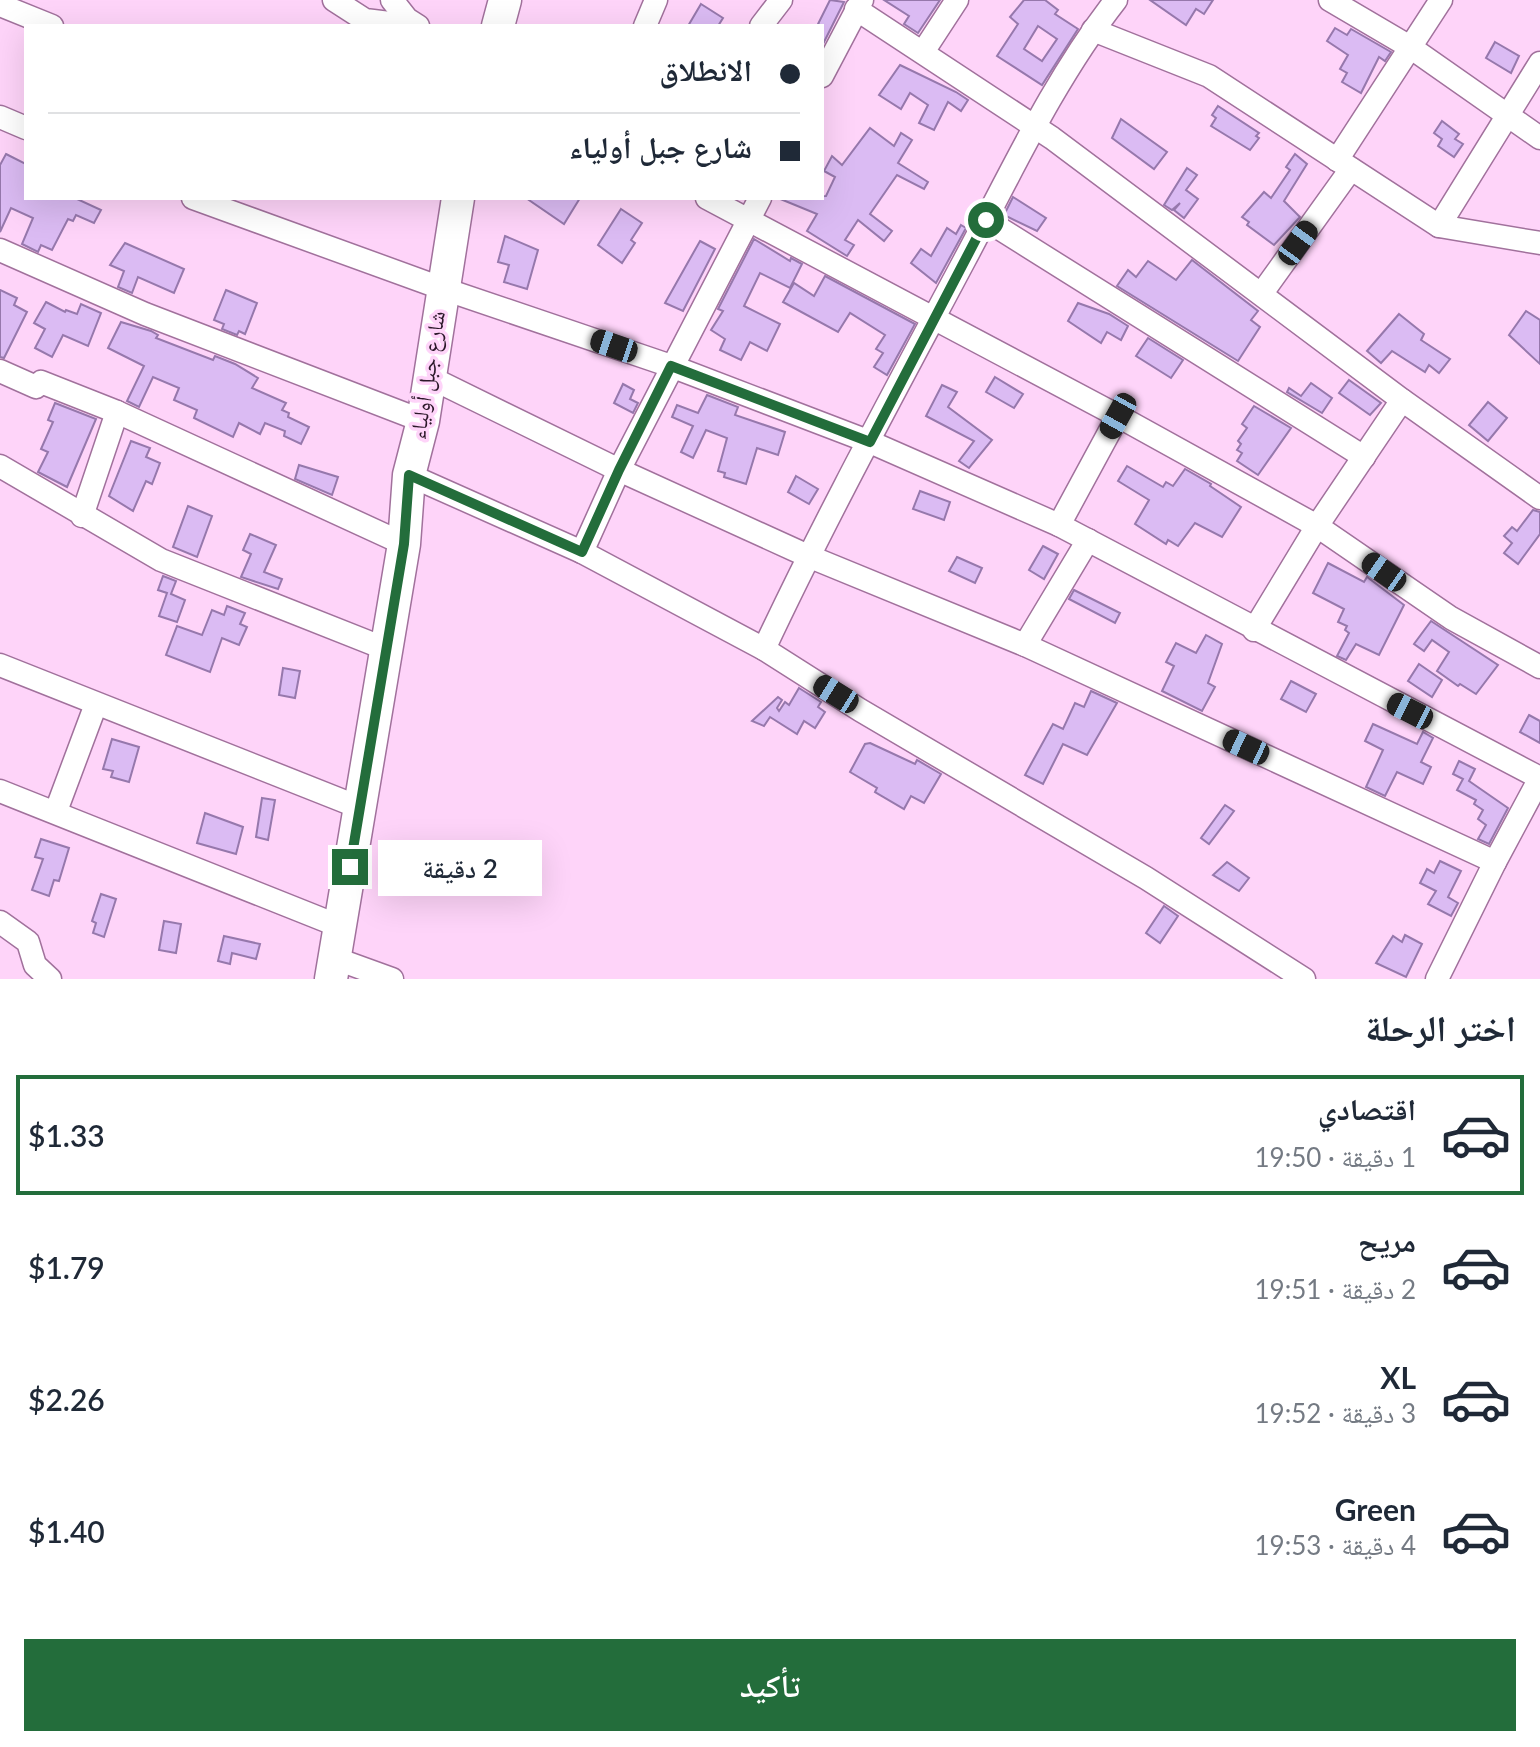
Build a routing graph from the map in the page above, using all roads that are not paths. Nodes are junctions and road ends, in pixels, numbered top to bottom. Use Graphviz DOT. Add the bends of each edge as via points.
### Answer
graph roads {
  1 [pos="334,0"];
  2 [pos="392,0"];
  3 [pos="505,0"];
  4 [pos="656,0"];
  5 [pos="781,0"];
  6 [pos="957,0"];
  7 [pos="1116,0"];
  8 [pos="1330,0"];
  9 [pos="1441,0"];
  10 [pos="0,5"];
  11 [pos="859,5"];
  12 [pos="47,24"];
  13 [pos="399,24"];
  14 [pos="413,24"];
  15 [pos="499,24"];
  16 [pos="646,24"];
  17 [pos="763,24"];
  18 [pos="1093,30"];
  19 [pos="1410,47"];
  20 [pos="923,52"];
  21 [pos="1540,63"];
  22 [pos="824,72"];
  23 [pos="1508,115"];
  24 [pos="0,117"];
  25 [pos="24,127"];
  26 [pos="1036,127"];
  27 [pos="1540,138"];
  28 [pos="1344,165"];
  29 [pos="199,200"];
  30 [pos="456,200"];
  31 [pos="711,200"];
  32 [pos="759,200"];
  33 [pos="986,220"];
  34 [pos="748,221"];
  35 [pos="1439,226"];
  36 [pos="1540,243"];
  37 [pos="0,250"];
  38 [pos="441,288"];
  39 [pos="1262,293"];
  40 [pos="933,319"];
  41 [pos="671,366"];
  42 [pos="0,371"];
  43 [pos="427,376"];
  44 [pos="1402,400"];
  45 [pos="117,412"];
  46 [pos="1118,416"];
  47 [pos="423,421"];
  48 [pos="870,442"];
  49 [pos="1364,457"];
  50 [pos="0,466"];
  51 [pos="619,470"];
  52 [pos="409,475"];
  53 [pos="1540,498"];
  54 [pos="82,516"];
  55 [pos="1059,525"];
  56 [pos="1317,526"];
  57 [pos="1088,540"];
  58 [pos="404,544"];
  59 [pos="582,552"];
  60 [pos="808,556"];
  61 [pos="1254,630"];
  62 [pos="1025,645"];
  63 [pos="386,649"];
  64 [pos="764,649"];
  65 [pos="0,665"];
  66 [pos="1540,667"];
  67 [pos="96,704"];
  68 [pos="1540,778"];
  69 [pos="0,791"];
  70 [pos="361,808"];
  71 [pos="56,811"];
  72 [pos="1495,862"];
  73 [pos="0,922"];
  74 [pos="339,926"];
  75 [pos="332,969"];
  76 [pos="50,979"];
  77 [pos="392,979"];
  78 [pos="1304,979"];
  79 [pos="1437,979"];
  1 -- 13 [label="street" via="365,20"];
  2 -- 14 [label="street"];
  3 -- 15 [label="highway"];
  4 -- 16 [label="street"];
  5 -- 17 [label="street"];
  6 -- 20 [label="street"];
  7 -- 18 [label="street"];
  8 -- 19 [label="street"];
  9 -- 19 [label="street"];
  10 -- 12 [label="street"];
  11 -- 20 [label="street"];
  11 -- 22 [label="street"];
  18 -- 26 [label="street"];
  18 -- 28 [label="street" via="1209,76"];
  19 -- 23 [label="street"];
  19 -- 28 [label="street"];
  20 -- 26 [label="street"];
  21 -- 23 [label="street"];
  23 -- 27 [label="street"];
  23 -- 35 [label="street"];
  24 -- 25 [label="street"];
  26 -- 33 [label="street"];
  26 -- 39 [label="street"];
  28 -- 35 [label="street"];
  28 -- 39 [label="street"];
  29 -- 38 [label="street"];
  30 -- 38 [label="highway, شارع جبل أولياء"];
  31 -- 34 [label="street"];
  32 -- 34 [label="street"];
  33 -- 40 [label="street"];
  33 -- 49 [label="street"];
  34 -- 40 [label="street"];
  34 -- 41 [label="street"];
  35 -- 36 [label="street"];
  37 -- 47 [label="street" via="145,314"];
  38 -- 41 [label="street"];
  38 -- 43 [label="highway, شارع جبل أولياء"];
  39 -- 44 [label="street"];
  40 -- 46 [label="street"];
  40 -- 48 [label="street"];
  41 -- 48 [label="street"];
  41 -- 51 [label="street"];
  42 -- 45 [label="street"];
  43 -- 47 [label="highway, شارع جبل أولياء"];
  43 -- 51 [label="street"];
  44 -- 49 [label="street"];
  44 -- 53 [label="street"];
  45 -- 54 [label="street"];
  45 -- 58 [label="street"];
  46 -- 55 [label="street"];
  46 -- 56 [label="street"];
  47 -- 52 [label="highway, شارع جبل أولياء"];
  48 -- 55 [label="street"];
  48 -- 60 [label="street"];
  49 -- 56 [label="street"];
  50 -- 54 [label="street"];
  51 -- 59 [label="street"];
  51 -- 60 [label="street"];
  52 -- 58 [label="highway, شارع جبل أولياء"];
  52 -- 59 [label="street"];
  54 -- 63 [label="street" via="161,560"];
  55 -- 57 [label="street"];
  56 -- 61 [label="street"];
  56 -- 66 [label="street" via="1451,618"];
  57 -- 61 [label="street"];
  57 -- 62 [label="street"];
  58 -- 63 [label="highway, شارع جبل أولياء"];
  59 -- 64 [label="street"];
  60 -- 62 [label="street"];
  60 -- 64 [label="street"];
  61 -- 68 [label="street"];
  62 -- 72 [label="street"];
  63 -- 70 [label="highway, شارع جبل أولياء"];
  64 -- 78 [label="street"];
  65 -- 67 [label="street"];
  67 -- 70 [label="street"];
  67 -- 71 [label="street"];
  68 -- 72 [label="street"];
  69 -- 71 [label="street"];
  70 -- 74 [label="highway, شارع جبل أولياء"];
  71 -- 74 [label="street"];
  72 -- 79 [label="street"];
  73 -- 76 [label="street" via="28,942 35,965"];
  74 -- 75 [label="highway, شارع جبل أولياء"];
  75 -- 77 [label="street"];
}
